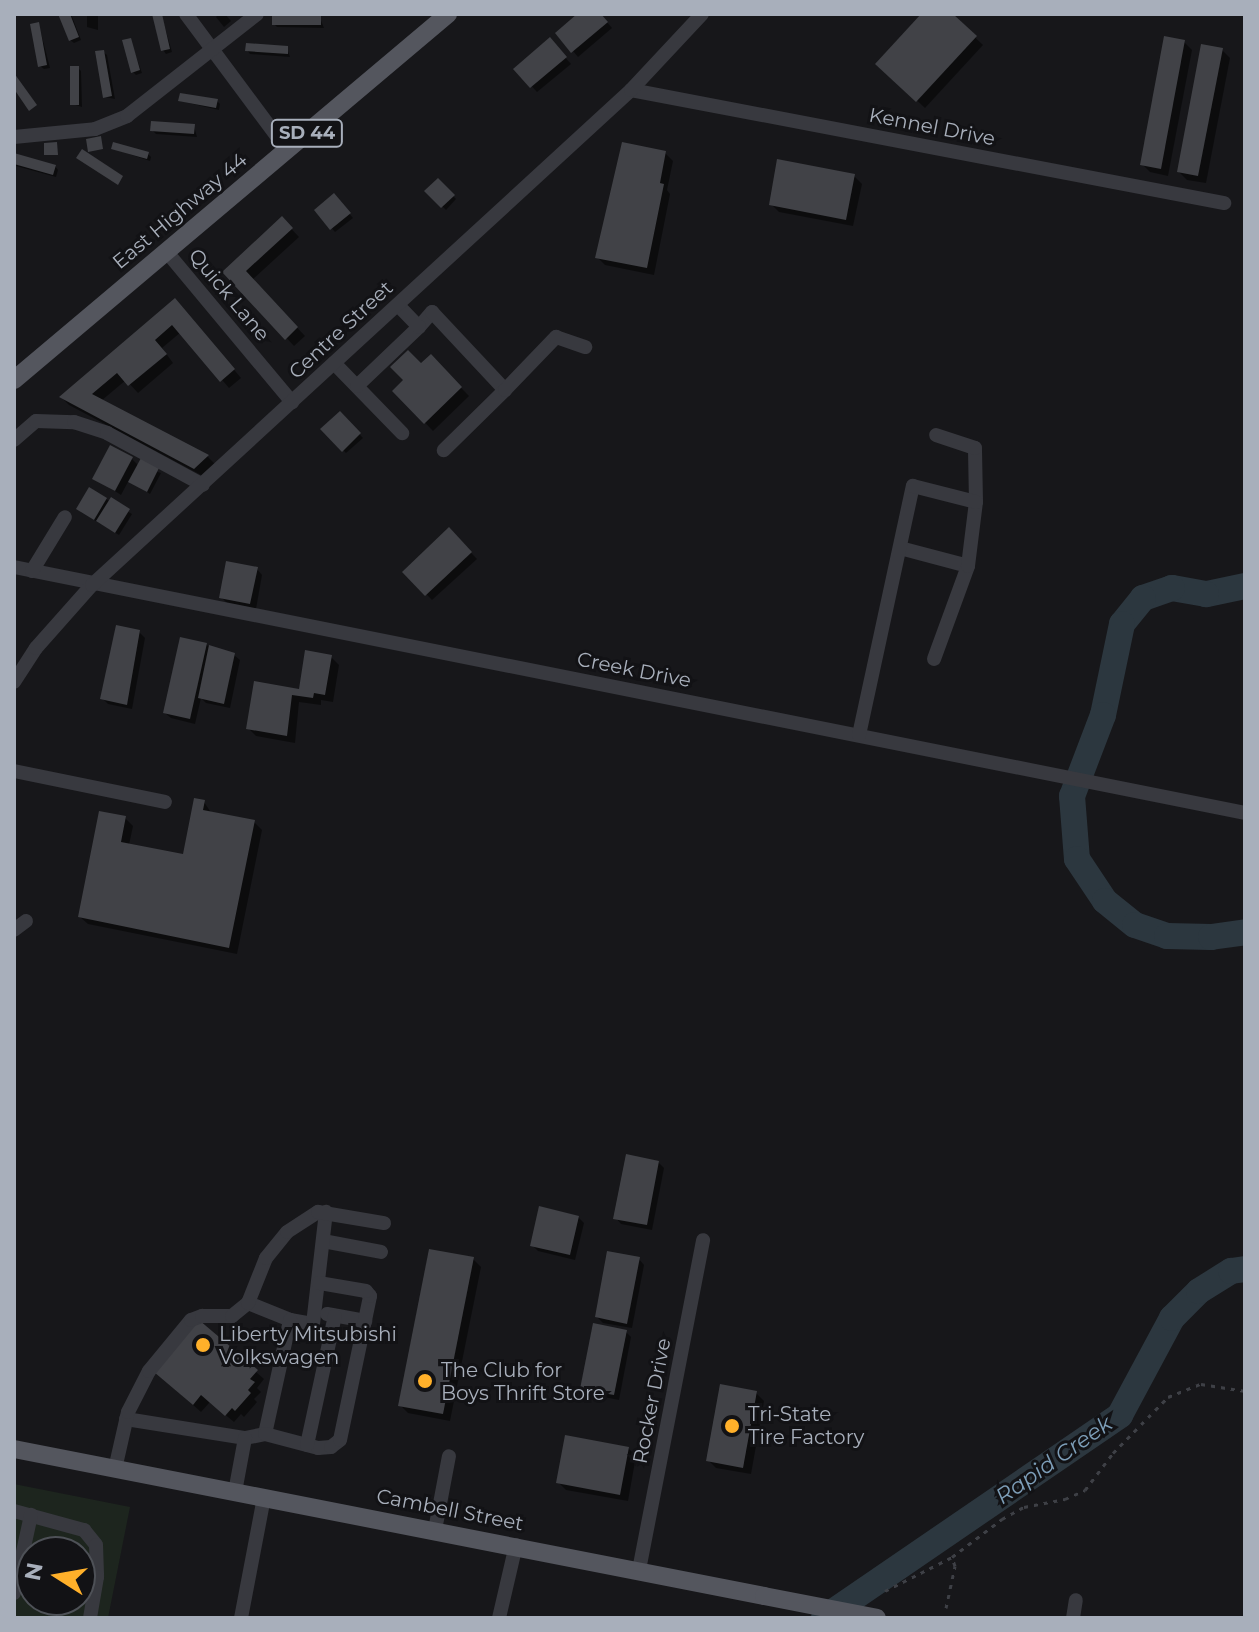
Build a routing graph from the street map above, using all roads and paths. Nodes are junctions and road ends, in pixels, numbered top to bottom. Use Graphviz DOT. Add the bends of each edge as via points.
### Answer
graph roads {
  1 [pos="186,14"];
  2 [pos="257,14"];
  3 [pos="448,14"];
  4 [pos="702,14"];
  5 [pos="215,49"];
  6 [pos="631,90"];
  7 [pos="14,137"];
  8 [pos="287,150"];
  9 [pos="1224,203"];
  10 [pos="166,251"];
  11 [pos="398,305"];
  12 [pos="419,327"];
  13 [pos="585,347"];
  14 [pos="334,363"];
  15 [pos="14,380"];
  16 [pos="357,386"];
  17 [pos="505,390"];
  18 [pos="292,402"];
  19 [pos="402,433"];
  20 [pos="936,435"];
  21 [pos="14,440"];
  22 [pos="444,450"];
  23 [pos="203,485"];
  24 [pos="976,502"];
  25 [pos="65,517"];
  26 [pos="900,548"];
  27 [pos="968,566"];
  28 [pos="14,567"];
  29 [pos="32,571"];
  30 [pos="92,585"];
  31 [pos="934,659"];
  32 [pos="14,682"];
  33 [pos="859,735"];
  34 [pos="14,771"];
  35 [pos="165,802"];
  36 [pos="1245,813"];
  37 [pos="326,1212"];
  38 [pos="384,1223"];
  39 [pos="703,1240"];
  40 [pos="323,1241"];
  41 [pos="381,1252"];
  42 [pos="319,1283"];
  43 [pos="248,1303"];
  44 [pos="314,1312"];
  45 [pos="335,1316"];
  46 [pos="290,1320"];
  47 [pos="365,1321"];
  48 [pos="1245,1391"];
  49 [pos="126,1419"];
  50 [pos="265,1434"];
  51 [pos="245,1438"];
  52 [pos="307,1445"];
  53 [pos="14,1449"];
  54 [pos="449,1456"];
  55 [pos="115,1469"];
  56 [pos="235,1492"];
  57 [pos="264,1497"];
  58 [pos="14,1511"];
  59 [pos="31,1515"];
  60 [pos="435,1530"];
  61 [pos="516,1545"];
  62 [pos="952,1557"];
  63 [pos="639,1570"];
  64 [pos="885,1591"];
  65 [pos="14,1593"];
  66 [pos="1076,1600"];
  67 [pos="946,1608"];
  68 [pos="90,1618"];
  69 [pos="241,1618"];
  70 [pos="499,1618"];
  71 [pos="877,1618"];
  72 [pos="1073,1618"];
  1 -- 5 [label="street"];
  2 -- 5 [label="street"];
  3 -- 8 [label="main road, East Highway 44 / SD 44"];
  4 -- 6 [label="street, Centre Street"];
  5 -- 7 [label="street" via="127,116 95,129"];
  5 -- 8 [label="street"];
  6 -- 9 [label="street, Kennel Drive"];
  6 -- 11 [label="street, Centre Street"];
  8 -- 10 [label="main road, East Highway 44 / SD 44"];
  10 -- 15 [label="main road, East Highway 44 / SD 44"];
  10 -- 18 [label="street, Quick Lane"];
  11 -- 12 [label="street"];
  11 -- 14 [label="street, Centre Street"];
  12 -- 16 [label="street"];
  12 -- 17 [label="street" via="432,312"];
  13 -- 17 [label="street" via="556,337"];
  14 -- 16 [label="street"];
  14 -- 18 [label="street, Centre Street"];
  16 -- 19 [label="street"];
  17 -- 22 [label="street"];
  18 -- 23 [label="street, Centre Street"];
  20 -- 24 [label="street" via="975,448"];
  21 -- 23 [label="street" via="36,421 74,422 107,433"];
  23 -- 30 [label="street, Centre Street"];
  24 -- 26 [label="street" via="913,486"];
  24 -- 27 [label="street"];
  25 -- 29 [label="street"];
  26 -- 27 [label="street"];
  26 -- 33 [label="street"];
  27 -- 31 [label="street"];
  28 -- 29 [label="street, Creek Drive"];
  29 -- 30 [label="street, Creek Drive"];
  30 -- 32 [label="street, Centre Street" via="36,648"];
  30 -- 33 [label="street, Creek Drive"];
  33 -- 36 [label="street, Creek Drive"];
  34 -- 35 [label="street"];
  37 -- 38 [label="street"];
  37 -- 40 [label="street"];
  37 -- 43 [label="street" via="287,1232 266,1258"];
  39 -- 63 [label="street, Rocker Drive"];
  40 -- 41 [label="street"];
  40 -- 42 [label="street"];
  42 -- 44 [label="street"];
  42 -- 47 [label="street" via="366,1291 370,1296"];
  43 -- 46 [label="street"];
  43 -- 49 [label="street" via="232,1316 191,1320 149,1371"];
  44 -- 45 [label="street"];
  44 -- 46 [label="street" via="313,1324"];
  45 -- 47 [label="street"];
  45 -- 52 [label="street"];
  46 -- 50 [label="street"];
  47 -- 52 [label="street" via="340,1440 331,1447"];
  48 -- 62 [label="path" via="1201,1384 1178,1391 1123,1442 1085,1490 1024,1507"];
  49 -- 51 [label="street"];
  49 -- 55 [label="street"];
  50 -- 51 [label="street"];
  50 -- 52 [label="street"];
  51 -- 56 [label="street"];
  53 -- 55 [label="main road, Cambell Street"];
  54 -- 60 [label="street"];
  55 -- 56 [label="main road, Cambell Street"];
  56 -- 57 [label="main road, Cambell Street"];
  57 -- 60 [label="main road, Cambell Street"];
  57 -- 69 [label="street"];
  58 -- 59 [label="street"];
  59 -- 65 [label="street"];
  59 -- 68 [label="street" via="84,1530 96,1545"];
  60 -- 61 [label="main road, Cambell Street"];
  61 -- 63 [label="main road, Cambell Street"];
  61 -- 70 [label="street"];
  62 -- 64 [label="path"];
  62 -- 67 [label="path" via="955,1566"];
  63 -- 71 [label="main road, Cambell Street, bridge"];
  66 -- 72 [label="street"];
}
